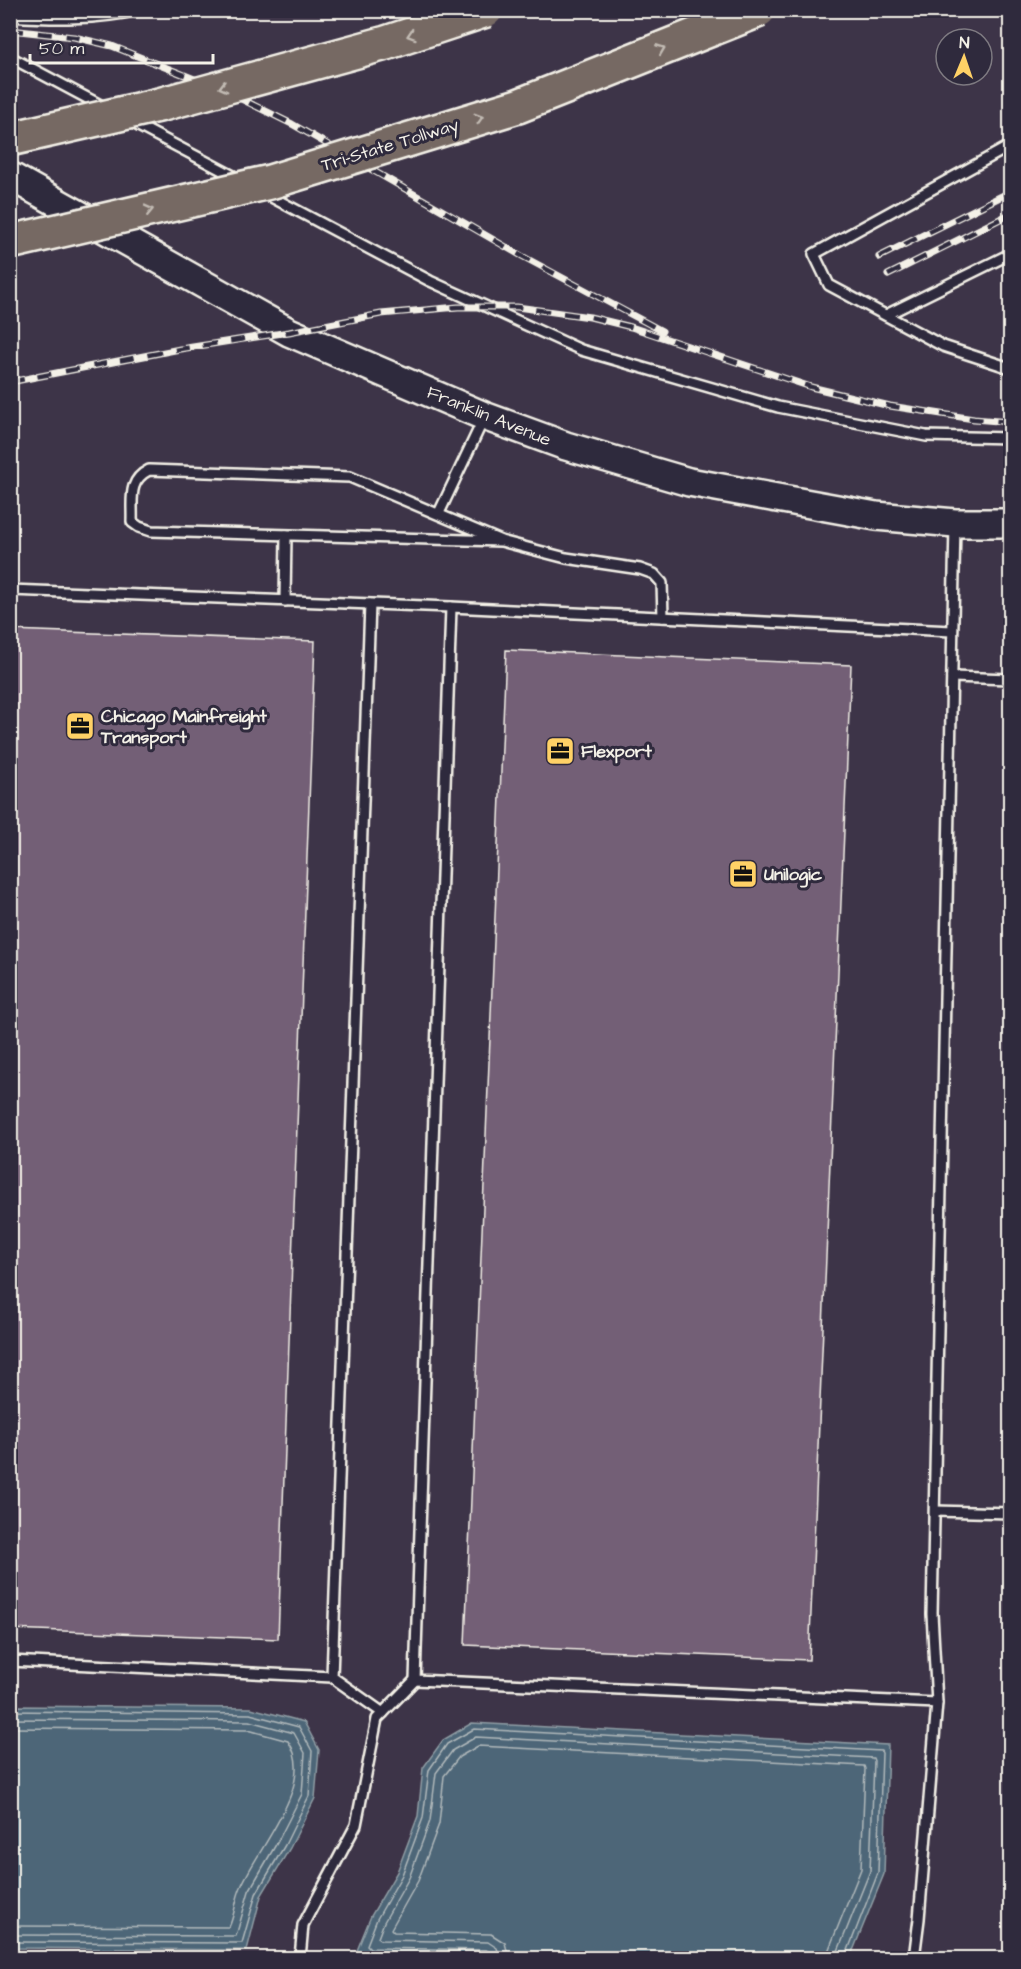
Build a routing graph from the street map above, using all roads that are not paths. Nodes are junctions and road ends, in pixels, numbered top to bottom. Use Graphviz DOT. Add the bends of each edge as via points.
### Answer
graph roads {
  1 [pos="139,10"];
  2 [pos="486,10"];
  3 [pos="759,10"];
  4 [pos="10,16"];
  5 [pos="10,57"];
  6 [pos="10,139"];
  7 [pos="1011,146"];
  8 [pos="10,176"];
  9 [pos="10,242"];
  10 [pos="1011,254"];
  11 [pos="886,315"];
  12 [pos="1011,368"];
  13 [pos="484,416"];
  14 [pos="1011,438"];
  15 [pos="439,513"];
  16 [pos="955,523"];
  17 [pos="1011,523"];
  18 [pos="286,535"];
  19 [pos="501,541"];
  20 [pos="10,590"];
  21 [pos="285,601"];
  22 [pos="370,604"];
  23 [pos="451,607"];
  24 [pos="663,617"];
  25 [pos="952,631"];
  26 [pos="952,677"];
  27 [pos="1011,679"];
  28 [pos="935,1511"];
  29 [pos="1011,1513"];
  30 [pos="10,1661"];
  31 [pos="332,1677"];
  32 [pos="415,1680"];
  33 [pos="937,1703"];
  34 [pos="383,1713"];
  35 [pos="300,1959"];
  36 [pos="914,1959"];
  1 -- 4 [label="lane" via="58,19"];
  2 -- 6 [label="highway, one-way, bridge" via="386,43 159,105"];
  9 -- 3 [label="highway, Tri-State Tollway, one-way, bridge" via="270,182 518,106"];
  5 -- 14 [label="lane" via="430,281 581,350 778,407 926,436"];
  7 -- 11 [label="lane" via="814,254 829,285"];
  8 -- 13 [label="main road, Franklin Avenue" via="289,332"];
  10 -- 11 [label="lane"];
  11 -- 12 [label="lane" via="943,346"];
  13 -- 15 [label="lane"];
  13 -- 16 [label="main road, Franklin Avenue" via="566,446 689,482 876,516"];
  15 -- 18 [label="lane" via="350,477 149,470 133,484 132,522 151,531"];
  15 -- 19 [label="lane"];
  16 -- 17 [label="main road, Franklin Avenue"];
  16 -- 25 [label="lane"];
  18 -- 19 [label="lane"];
  18 -- 21 [label="lane"];
  19 -- 24 [label="lane" via="654,574 663,582"];
  20 -- 21 [label="lane"];
  21 -- 22 [label="lane"];
  22 -- 23 [label="lane"];
  22 -- 31 [label="lane"];
  23 -- 24 [label="lane"];
  23 -- 32 [label="lane"];
  24 -- 25 [label="lane"];
  25 -- 26 [label="lane"];
  26 -- 27 [label="lane"];
  26 -- 28 [label="lane"];
  28 -- 29 [label="lane"];
  28 -- 33 [label="lane" via="932,1614"];
  30 -- 31 [label="lane"];
  31 -- 34 [label="lane"];
  32 -- 33 [label="lane"];
  32 -- 34 [label="lane"];
  33 -- 36 [label="lane"];
  34 -- 35 [label="lane" via="377,1719 356,1825 303,1926"];
}
